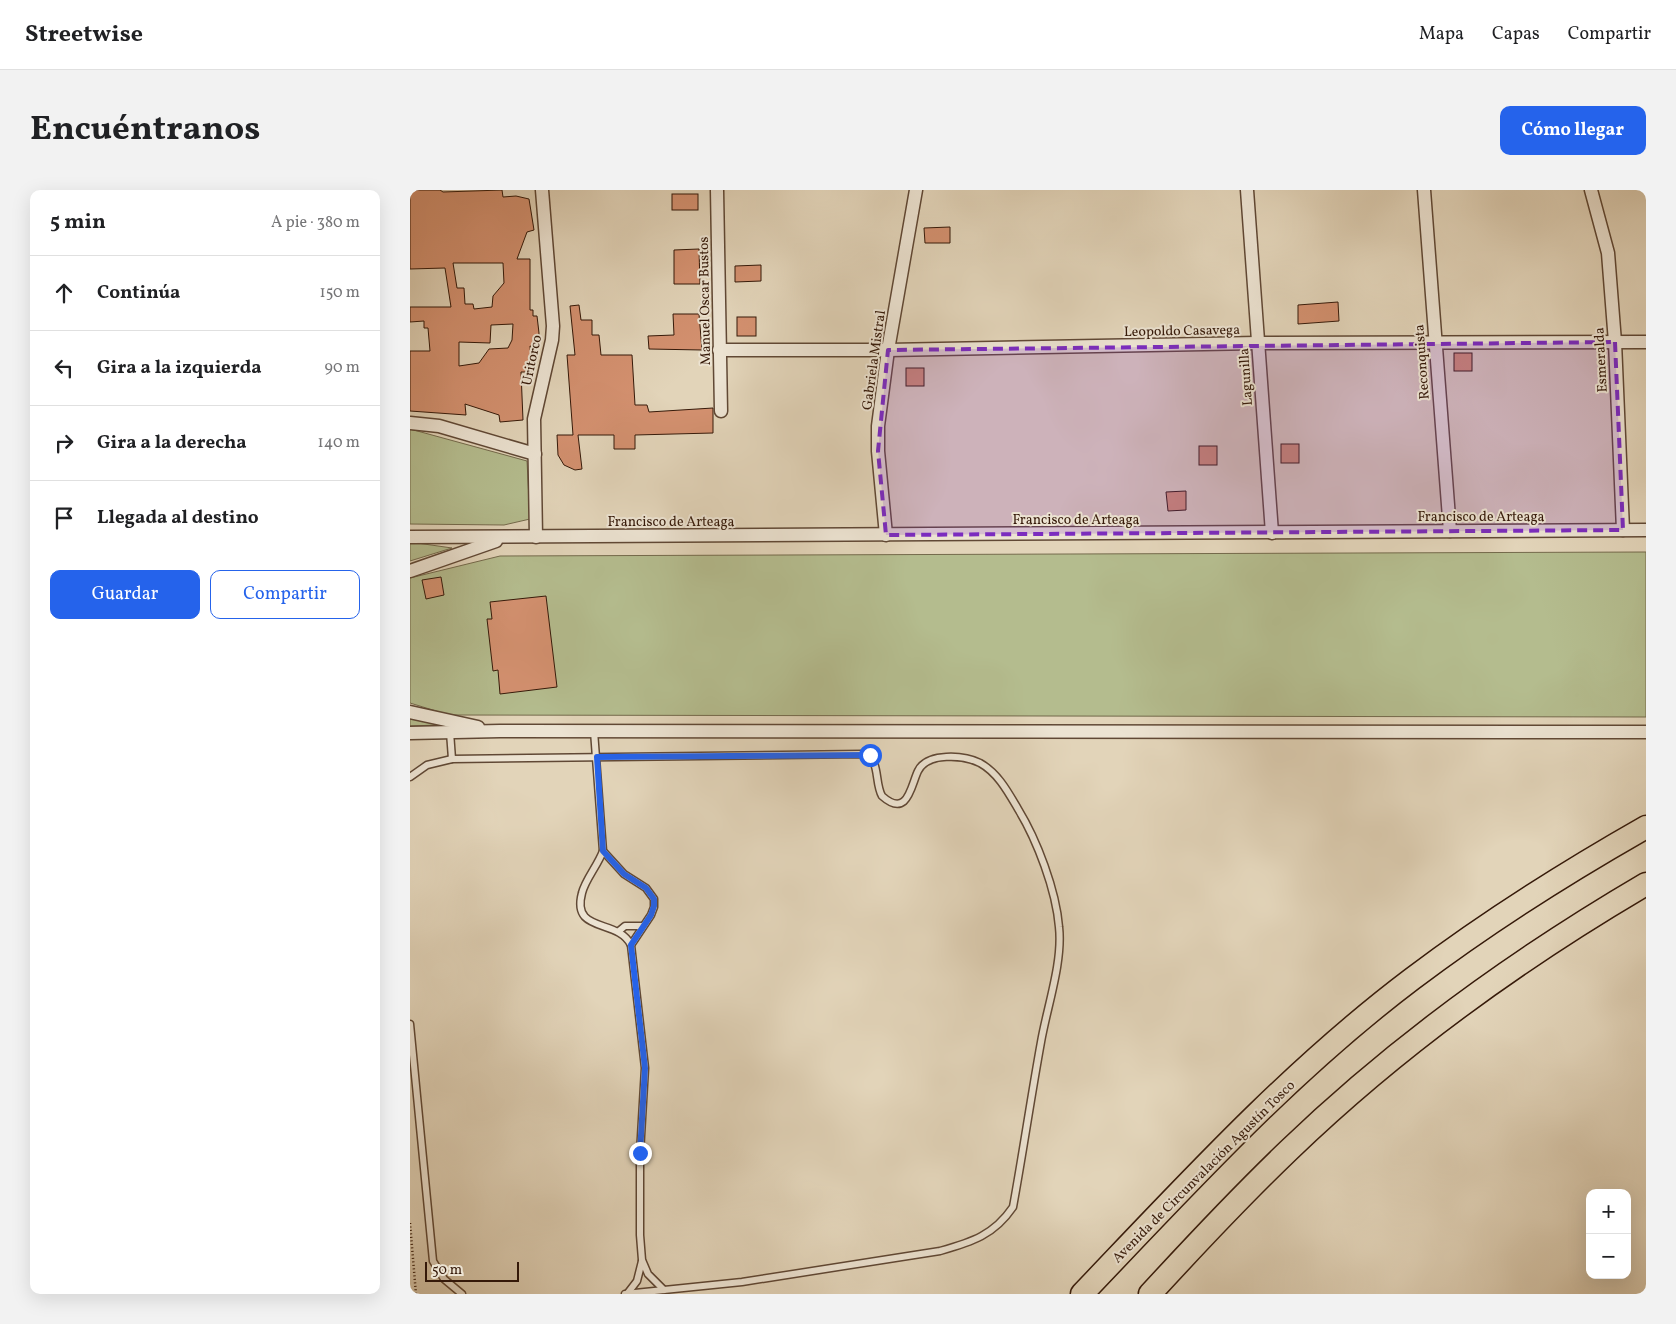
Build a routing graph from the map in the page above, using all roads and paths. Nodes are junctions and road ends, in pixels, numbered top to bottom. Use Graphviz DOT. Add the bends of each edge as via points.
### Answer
graph roads {
  1 [pos="542,190"];
  2 [pos="717,190"];
  3 [pos="916,190"];
  4 [pos="1247,190"];
  5 [pos="1424,190"];
  6 [pos="1591,190"];
  7 [pos="1615,342"];
  8 [pos="1646,342"];
  9 [pos="1257,343"];
  10 [pos="1434,344"];
  11 [pos="719,350"];
  12 [pos="888,350"];
  13 [pos="721,411"];
  14 [pos="410,424"];
  15 [pos="535,454"];
  16 [pos="1623,530"];
  17 [pos="1646,530"];
  18 [pos="1450,531"];
  19 [pos="1272,532"];
  20 [pos="886,535"];
  21 [pos="536,537"];
  22 [pos="410,538"];
  23 [pos="505,538"];
  24 [pos="410,571"];
  25 [pos="410,712"];
  26 [pos="500,731"];
  27 [pos="594,731"];
  28 [pos="450,732"];
  29 [pos="1646,732"];
  30 [pos="410,733"];
  31 [pos="597,757"];
  32 [pos="452,759"];
  33 [pos="410,777"];
  34 [pos="1646,827"];
  35 [pos="603,851"];
  36 [pos="1646,884"];
  37 [pos="642,926"];
  38 [pos="619,931"];
  39 [pos="631,945"];
  40 [pos="410,1024"];
  41 [pos="410,1223"];
  42 [pos="642,1260"];
  43 [pos="664,1290"];
  44 [pos="416,1294"];
  45 [pos="462,1294"];
  46 [pos="626,1294"];
  47 [pos="1082,1294"];
  48 [pos="1150,1294"];
  1 -- 15 [label="street, Uritorco" via="553,326 535,407"];
  2 -- 11 [label="street, Manuel Oscar Bustos"];
  3 -- 12 [label="street, Gabriela Mistral"];
  4 -- 9 [label="street, Lagunilla"];
  5 -- 10 [label="street, Reconquista"];
  6 -- 7 [label="street, Esmeralda" via="1608,253"];
  7 -- 8 [label="street, Leopoldo Casavega"];
  7 -- 10 [label="street, Leopoldo Casavega"];
  7 -- 16 [label="street, Esmeralda"];
  9 -- 10 [label="street, Leopoldo Casavega"];
  9 -- 12 [label="street, Leopoldo Casavega"];
  9 -- 19 [label="street, Lagunilla"];
  10 -- 18 [label="street, Reconquista"];
  11 -- 12 [label="street, Leopoldo Casavega"];
  11 -- 13 [label="street, Manuel Oscar Bustos"];
  12 -- 20 [label="street, Gabriela Mistral" via="878,426"];
  14 -- 15 [label="street" via="439,426"];
  15 -- 21 [label="street, Uritorco"];
  16 -- 17 [label="street, Francisco de Arteaga"];
  16 -- 18 [label="street, Francisco de Arteaga"];
  18 -- 19 [label="street, Francisco de Arteaga"];
  19 -- 20 [label="street, Francisco de Arteaga"];
  20 -- 21 [label="street, Francisco de Arteaga"];
  21 -- 23 [label="street, Francisco de Arteaga"];
  22 -- 23 [label="street, Francisco de Arteaga"];
  23 -- 24 [label="street, Francisco de Arteaga"];
  25 -- 26 [label="street"];
  26 -- 27 [label="street"];
  26 -- 28 [label="street"];
  27 -- 29 [label="street"];
  27 -- 31 [label="lane"];
  28 -- 30 [label="street"];
  28 -- 32 [label="lane"];
  31 -- 32 [label="lane"];
  31 -- 35 [label="lane"];
  31 -- 43 [label="lane" via="870,755 882,796 897,802 911,793 918,770 927,762 937,758 975,761 995,775 1026,822 1045,870 1059,926 1059,949 1014,1207 1002,1222 969,1243 940,1251 742,1282"];
  32 -- 33 [label="lane" via="427,765"];
  34 -- 47 [label="highway, Avenida de Circunvalación Agustín Tosco" via="1508,911 1364,1017 1248,1121"];
  35 -- 37 [label="lane" via="624,874 646,888 654,899 654,906"];
  35 -- 38 [label="lane" via="582,892 582,910 594,924"];
  36 -- 48 [label="highway" via="1496,980 1384,1066 1290,1150"];
  37 -- 38 [label="lane" via="625,926"];
  37 -- 39 [label="lane"];
  38 -- 39 [label="lane" via="627,936"];
  39 -- 42 [label="lane" via="645,1068 640,1153"];
  40 -- 45 [label="lane" via="433,1261 444,1279"];
  41 -- 44 [label="path"];
  42 -- 43 [label="lane" via="648,1274"];
  42 -- 46 [label="lane" via="641,1273"];
  43 -- 46 [label="lane"];
}
